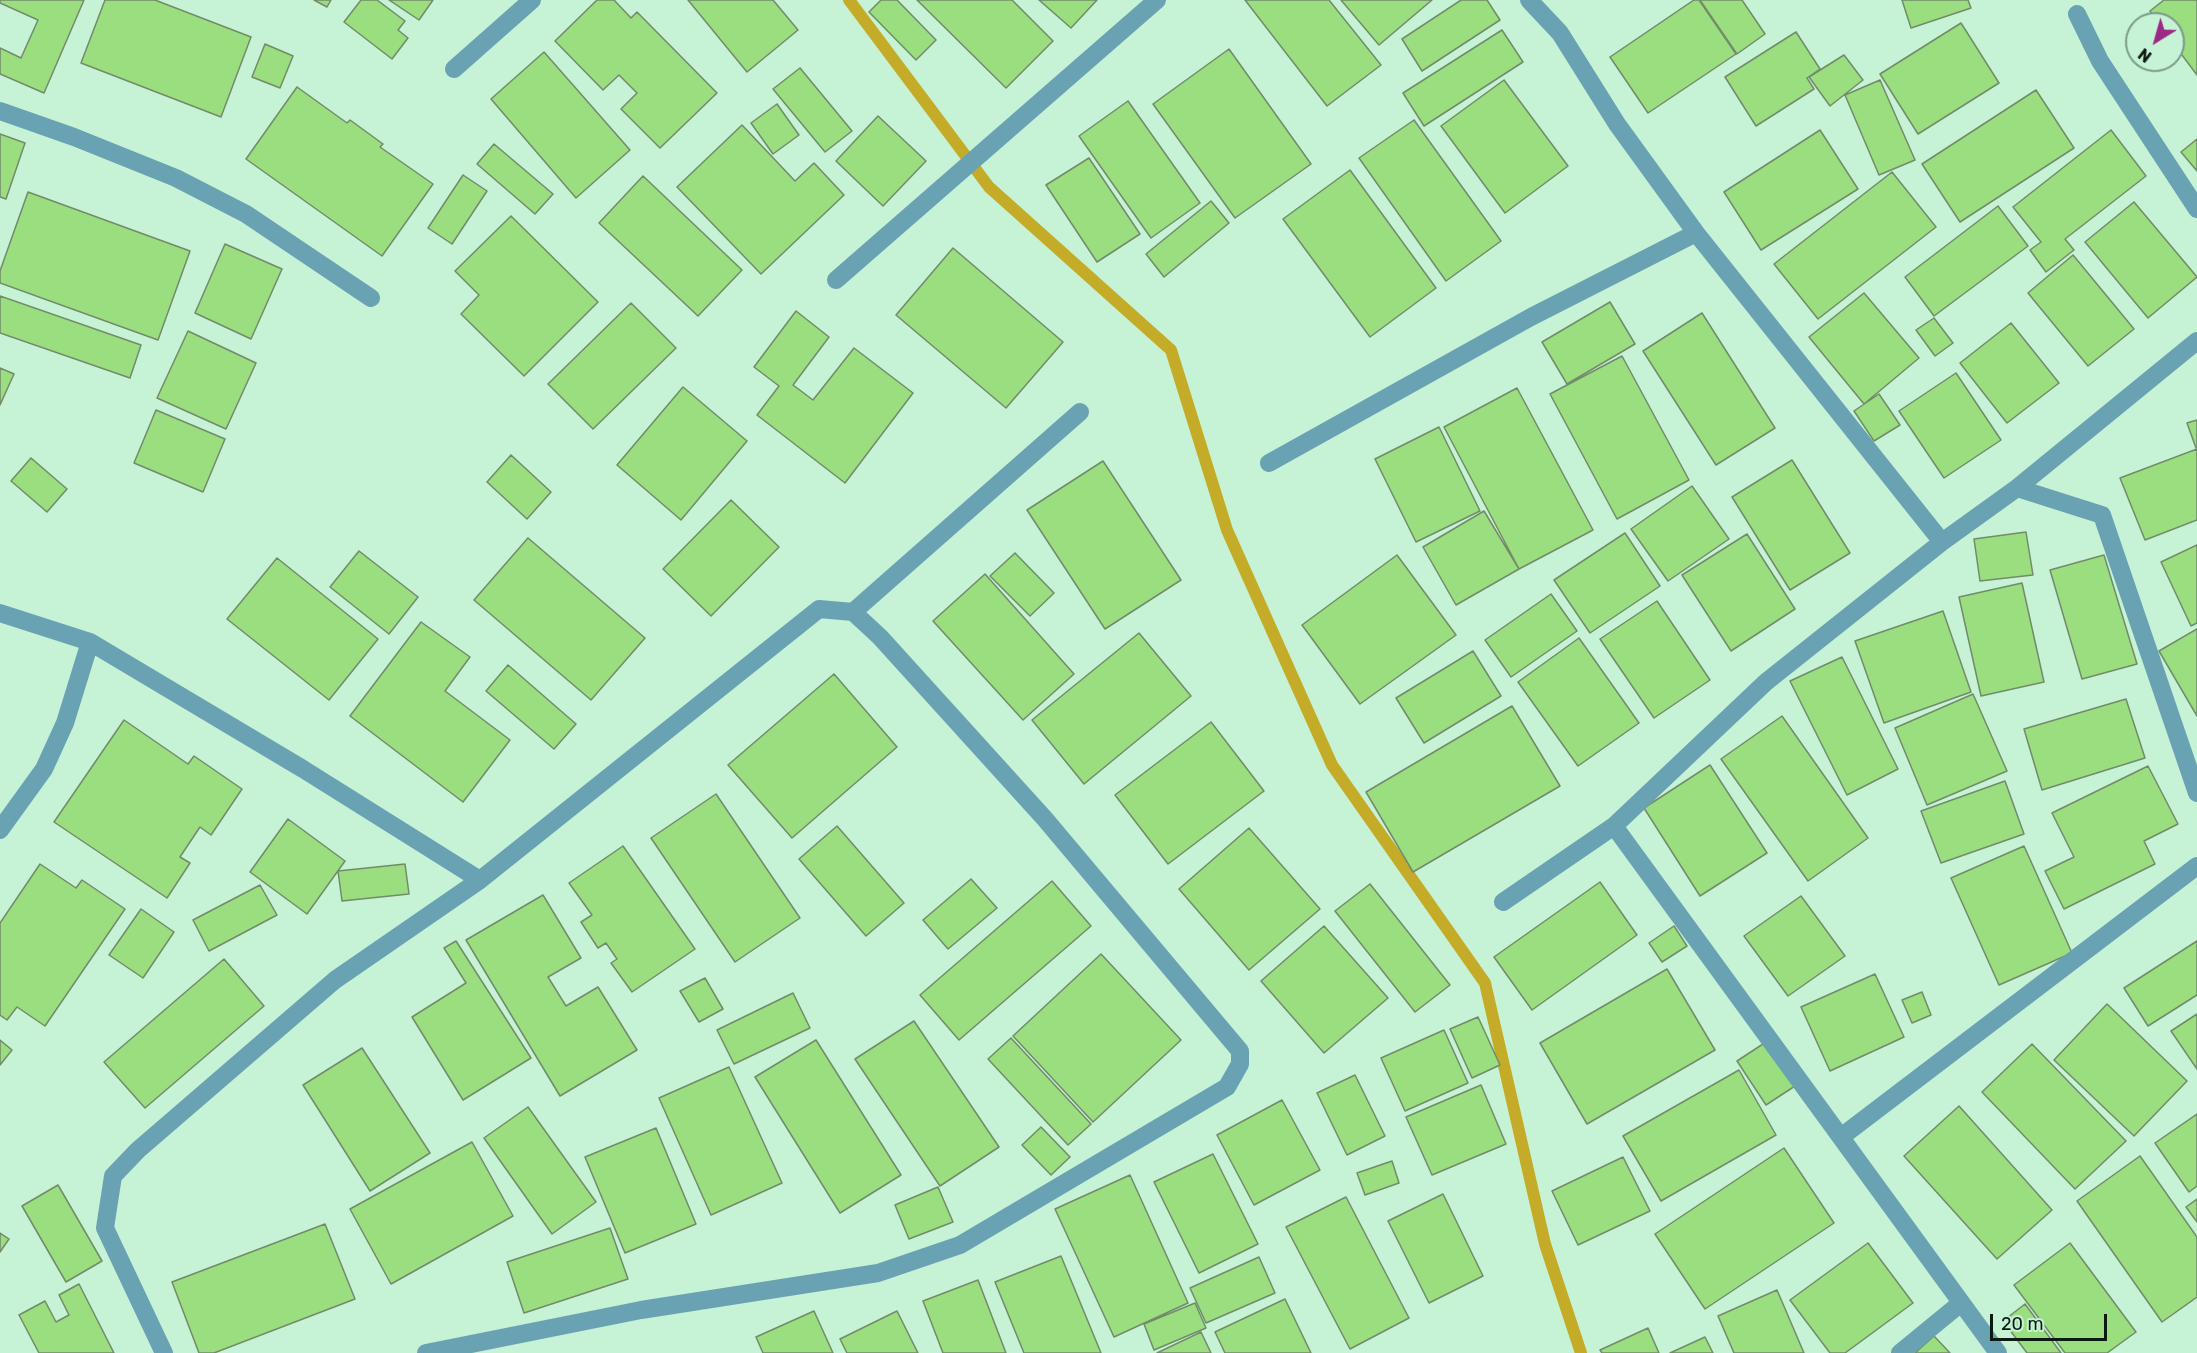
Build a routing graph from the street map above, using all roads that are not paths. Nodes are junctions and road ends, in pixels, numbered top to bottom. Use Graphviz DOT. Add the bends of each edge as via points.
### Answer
graph roads {
  1 [pos="532,0"];
  2 [pos="1156,0"];
  3 [pos="1529,0"];
  4 [pos="2077,14"];
  5 [pos="454,69"];
  6 [pos="0,111"];
  7 [pos="2197,209"];
  8 [pos="1696,233"];
  9 [pos="836,280"];
  10 [pos="371,298"];
  11 [pos="2197,341"];
  12 [pos="1080,412"];
  13 [pos="1269,462"];
  14 [pos="2017,488"];
  15 [pos="1942,542"];
  16 [pos="853,612"];
  17 [pos="0,613"];
  18 [pos="90,642"];
  19 [pos="2197,793"];
  20 [pos="1614,826"];
  21 [pos="0,830"];
  22 [pos="2197,866"];
  23 [pos="480,880"];
  24 [pos="1503,902"];
  25 [pos="1841,1137"];
  26 [pos="1961,1303"];
  27 [pos="446,1351"];
  28 [pos="164,1353"];
  29 [pos="426,1353"];
  30 [pos="1900,1353"];
  31 [pos="1998,1353"];
  1 -- 5 [label="street"];
  2 -- 9 [label="street"];
  3 -- 8 [label="street" via="1560,33 1617,124"];
  4 -- 7 [label="street" via="2100,61"];
  6 -- 10 [label="street" via="176,178 246,214"];
  8 -- 13 [label="street" via="1531,317"];
  8 -- 15 [label="street"];
  11 -- 14 [label="street"];
  12 -- 16 [label="street"];
  14 -- 15 [label="street"];
  14 -- 19 [label="street" via="2102,515"];
  15 -- 20 [label="street" via="1766,682"];
  16 -- 23 [label="street" via="819,609"];
  16 -- 27 [label="street" via="1045,819 1240,1051 1236,1076 1227,1087 950,1249 878,1273 641,1310"];
  17 -- 18 [label="street"];
  18 -- 21 [label="street" via="65,723 44,770"];
  18 -- 23 [label="street"];
  20 -- 24 [label="street"];
  20 -- 25 [label="street"];
  22 -- 25 [label="street"];
  23 -- 28 [label="street" via="335,980 113,1176 105,1228"];
  25 -- 26 [label="street"];
  26 -- 30 [label="street"];
  26 -- 31 [label="street"];
  27 -- 29 [label="street"];
}
